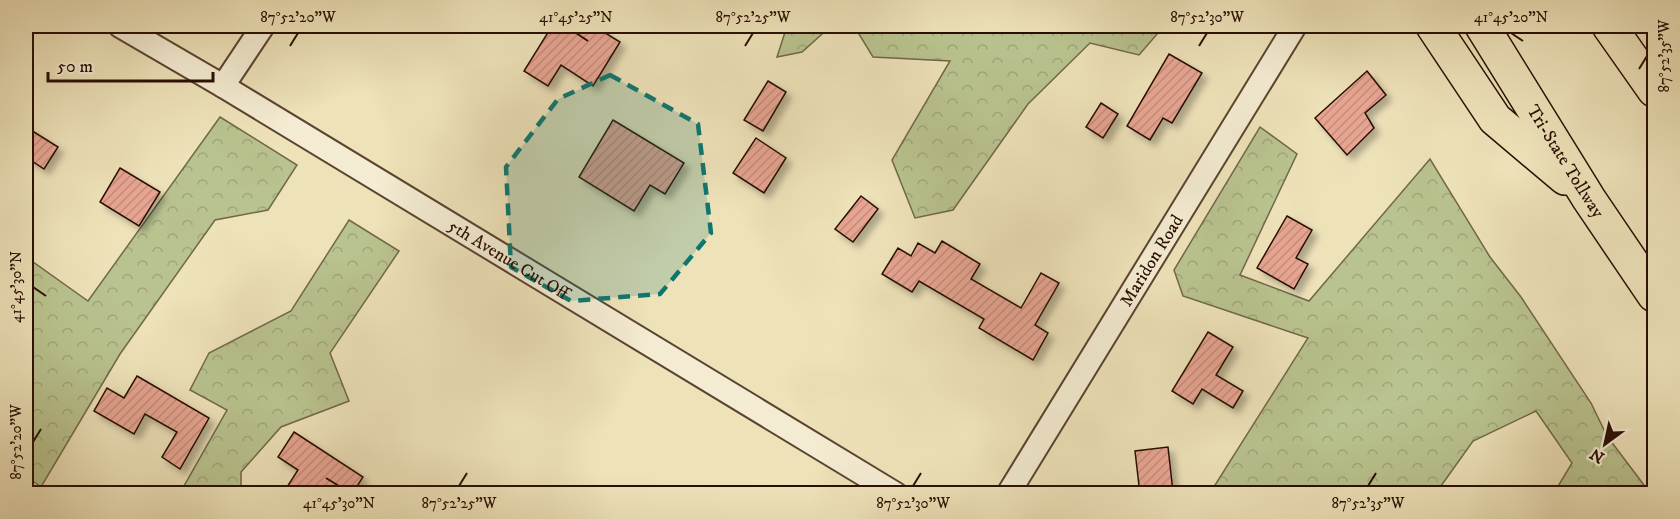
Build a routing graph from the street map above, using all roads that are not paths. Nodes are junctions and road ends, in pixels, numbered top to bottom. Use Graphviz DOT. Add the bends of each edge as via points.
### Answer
graph roads {
  1 [pos="120,26"];
  2 [pos="262,26"];
  3 [pos="1295,26"];
  4 [pos="1433,26"];
  5 [pos="1482,26"];
  6 [pos="1609,26"];
  7 [pos="223,86"];
  8 [pos="1654,90"];
  9 [pos="1589,199"];
  10 [pos="1654,295"];
  11 [pos="896,494"];
  12 [pos="1008,494"];
  1 -- 7 [label="street, 5th Avenue Cut Off"];
  2 -- 7 [label="street"];
  3 -- 12 [label="street, Maridon Road"];
  4 -- 9 [label="highway" via="1495,119"];
  5 -- 9 [label="highway, Tri-State Tollway"];
  6 -- 8 [label="highway"];
  7 -- 11 [label="street, 5th Avenue Cut Off"];
  9 -- 10 [label="highway, Tri-State Tollway"];
}
